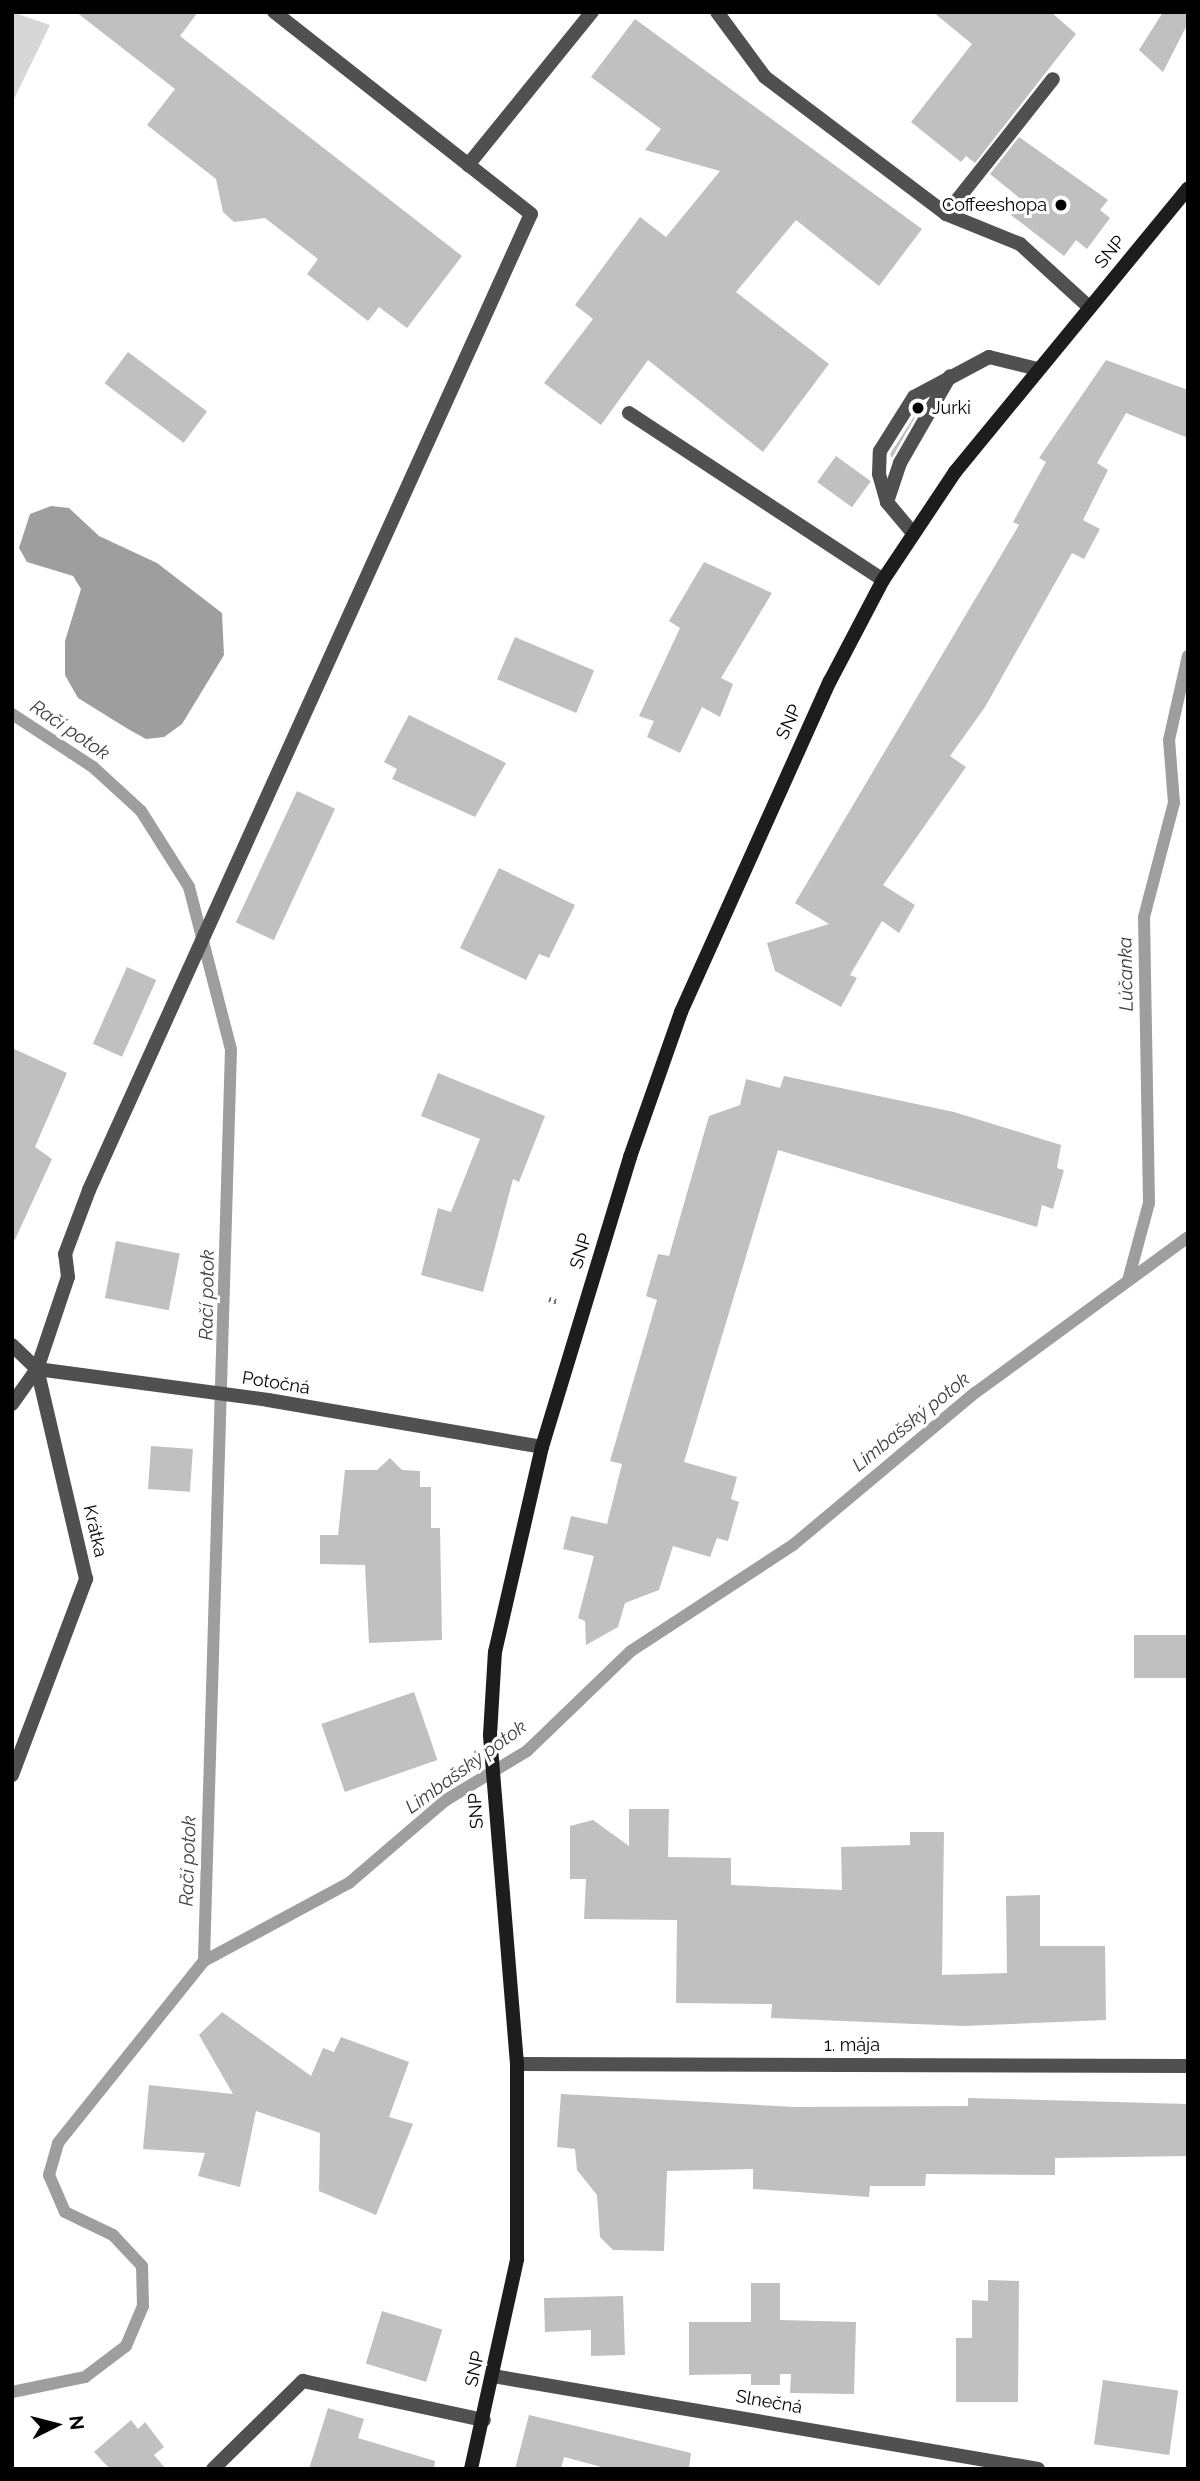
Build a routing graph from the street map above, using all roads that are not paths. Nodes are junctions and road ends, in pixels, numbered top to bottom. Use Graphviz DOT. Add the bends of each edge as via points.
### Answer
graph roads {
  1 [pos="274,12"];
  2 [pos="592,12"];
  3 [pos="717,12"];
  4 [pos="1053,79"];
  5 [pos="468,165"];
  6 [pos="1188,188"];
  7 [pos="946,214"];
  8 [pos="1089,307"];
  9 [pos="1038,369"];
  10 [pos="950,376"];
  11 [pos="629,413"];
  12 [pos="887,502"];
  13 [pos="912,532"];
  14 [pos="883,580"];
  15 [pos="12,1345"];
  16 [pos="37,1369"];
  17 [pos="12,1404"];
  18 [pos="541,1447"];
  19 [pos="12,1775"];
  20 [pos="517,2064"];
  21 [pos="1188,2066"];
  22 [pos="494,2376"];
  23 [pos="484,2420"];
  24 [pos="213,2469"];
  25 [pos="471,2469"];
  26 [pos="1038,2469"];
  1 -- 5 [label="street"];
  2 -- 5 [label="street"];
  3 -- 7 [label="street" via="765,77"];
  4 -- 7 [label="street"];
  5 -- 16 [label="street" via="531,214 89,1190 65,1254 68,1277"];
  6 -- 8 [label="street, SNP"];
  7 -- 8 [label="street" via="1020,244"];
  8 -- 9 [label="street, SNP"];
  9 -- 10 [label="street" via="989,357"];
  9 -- 13 [label="street, SNP"];
  10 -- 12 [label="street" via="900,463"];
  10 -- 12 [label="street" via="915,397 880,451"];
  11 -- 14 [label="street"];
  12 -- 13 [label="street"];
  13 -- 14 [label="street, SNP"];
  14 -- 18 [label="street, SNP" via="830,681 681,1012"];
  15 -- 16 [label="street"];
  16 -- 17 [label="street"];
  16 -- 18 [label="street, Potočná" via="268,1400"];
  16 -- 19 [label="street, Krátka" via="86,1579"];
  18 -- 20 [label="street, SNP" via="495,1652 490,1735"];
  20 -- 21 [label="street, 1. mája"];
  20 -- 22 [label="street, SNP" via="517,2259"];
  22 -- 23 [label="street, SNP"];
  22 -- 26 [label="street, Slnečná"];
  23 -- 24 [label="street" via="303,2381"];
  23 -- 25 [label="street, SNP"];
}
